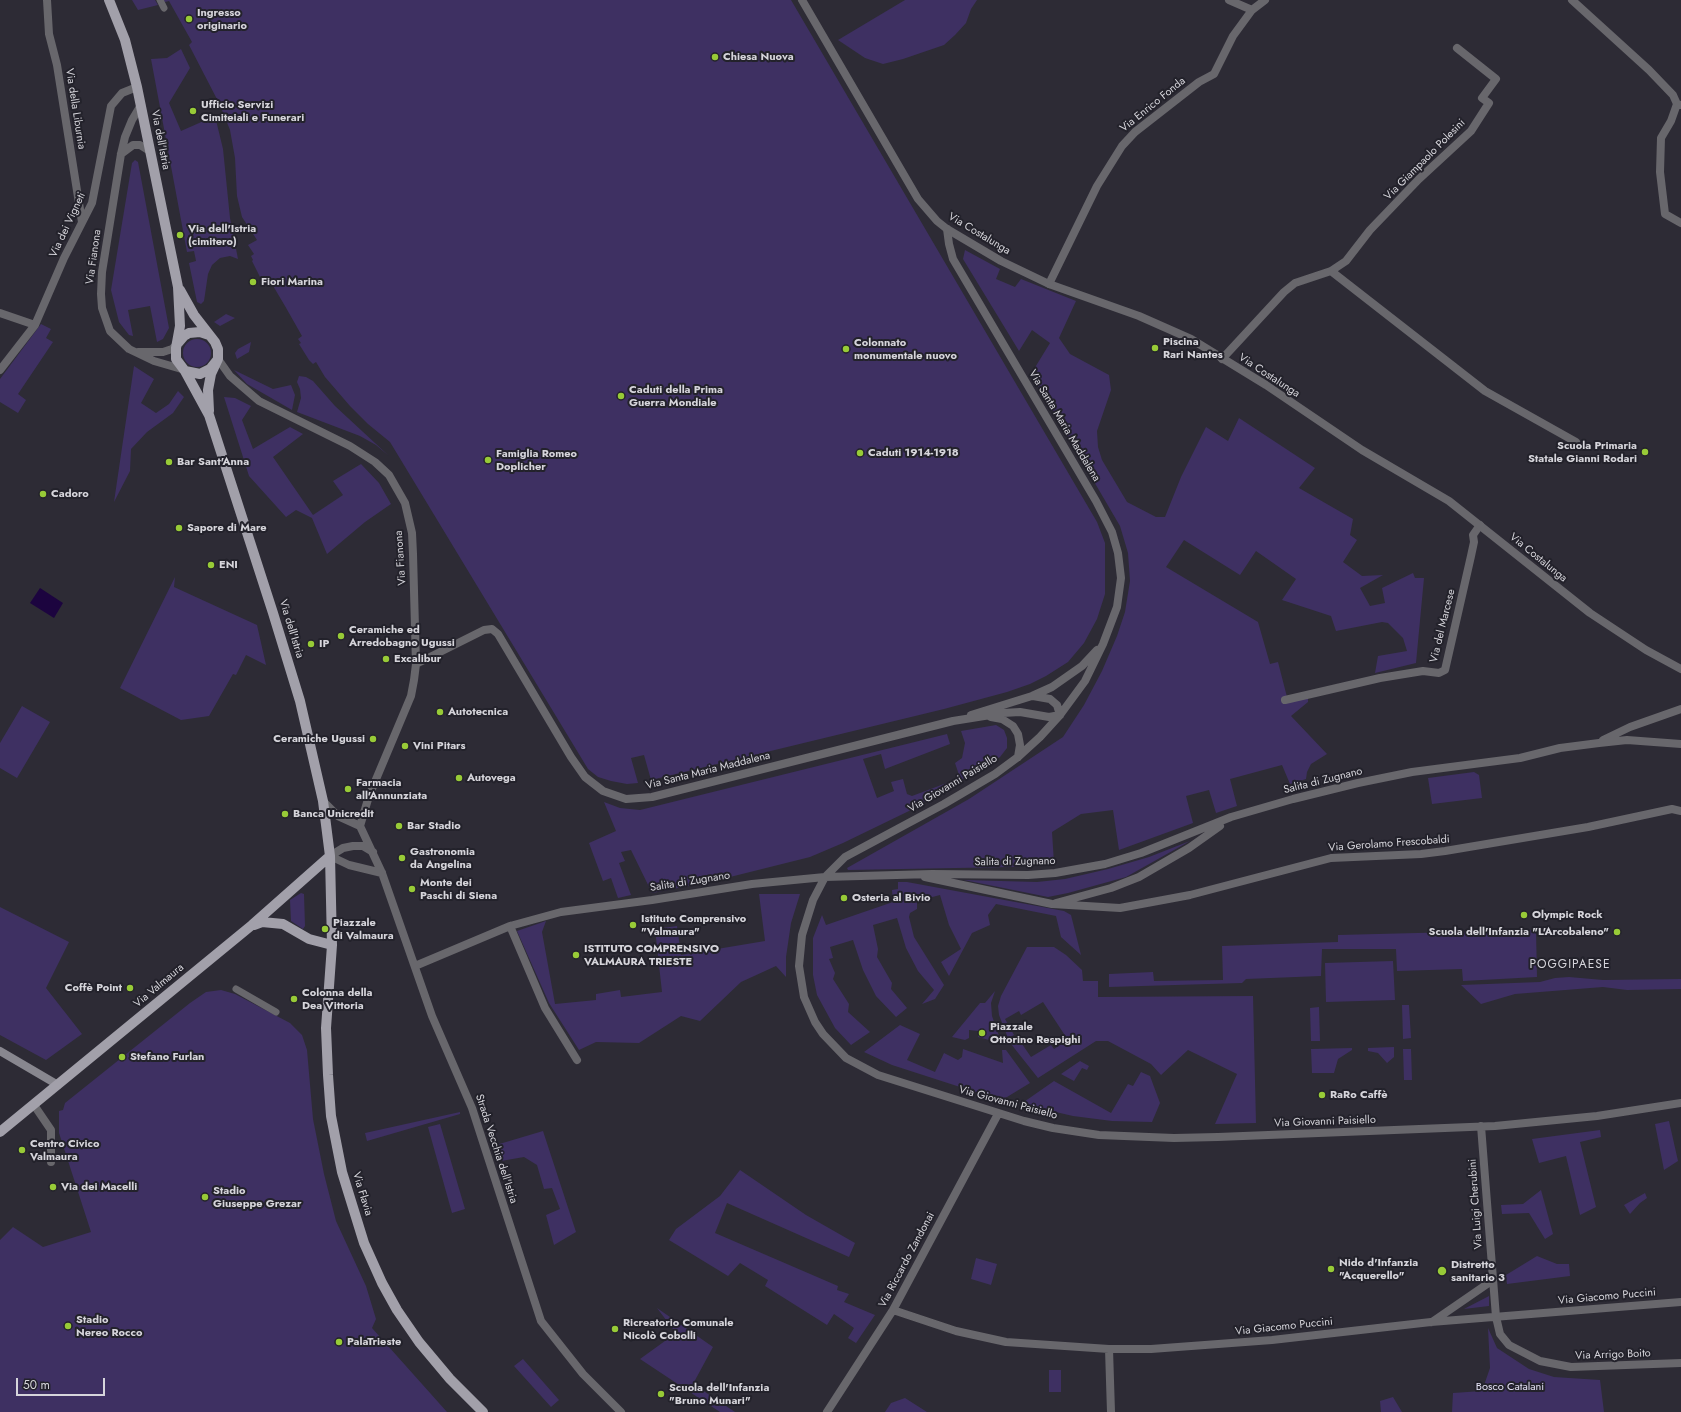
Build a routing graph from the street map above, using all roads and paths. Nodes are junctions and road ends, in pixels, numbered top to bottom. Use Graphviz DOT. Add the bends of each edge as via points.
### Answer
graph roads {
  1 [pos="47,0"];
  2 [pos="109,0"];
  3 [pos="160,0"];
  4 [pos="802,0"];
  5 [pos="1229,0"];
  6 [pos="1265,0"];
  7 [pos="1572,0"];
  8 [pos="164,8"];
  9 [pos="1252,10"];
  10 [pos="1457,48"];
  11 [pos="137,87"];
  12 [pos="141,105"];
  13 [pos="1679,105"];
  14 [pos="151,152"];
  15 [pos="121,154"];
  16 [pos="82,222"];
  17 [pos="1681,223"];
  18 [pos="947,229"];
  19 [pos="1331,271"];
  20 [pos="1049,284"];
  21 [pos="178,287"];
  22 [pos="0,313"];
  23 [pos="35,325"];
  24 [pos="210,336"];
  25 [pos="178,343"];
  26 [pos="133,351"];
  27 [pos="218,359"];
  28 [pos="1222,359"];
  29 [pos="0,370"];
  30 [pos="185,371"];
  31 [pos="209,415"];
  32 [pos="1576,442"];
  33 [pos="1480,525"];
  34 [pos="1103,644"];
  35 [pos="416,664"];
  36 [pos="1681,669"];
  37 [pos="1032,696"];
  38 [pos="1285,700"];
  39 [pos="1681,709"];
  40 [pos="1060,715"];
  41 [pos="986,716"];
  42 [pos="953,721"];
  43 [pos="1599,742"];
  44 [pos="1681,744"];
  45 [pos="1018,757"];
  46 [pos="323,801"];
  47 [pos="1681,811"];
  48 [pos="1231,817"];
  49 [pos="360,826"];
  50 [pos="373,853"];
  51 [pos="330,856"];
  52 [pos="382,873"];
  53 [pos="914,875"];
  54 [pos="824,877"];
  55 [pos="1052,904"];
  56 [pos="252,925"];
  57 [pos="510,926"];
  58 [pos="332,945"];
  59 [pos="416,966"];
  60 [pos="236,989"];
  61 [pos="276,1012"];
  62 [pos="0,1051"];
  63 [pos="577,1060"];
  64 [pos="58,1085"];
  65 [pos="1681,1103"];
  66 [pos="34,1105"];
  67 [pos="998,1114"];
  68 [pos="1481,1126"];
  69 [pos="0,1132"];
  70 [pos="51,1162"];
  71 [pos="1493,1280"];
  72 [pos="1681,1302"];
  73 [pos="893,1310"];
  74 [pos="1496,1317"];
  75 [pos="1431,1322"];
  76 [pos="1109,1349"];
  77 [pos="1681,1363"];
  78 [pos="483,1412"];
  79 [pos="621,1412"];
  80 [pos="827,1412"];
  81 [pos="1111,1412"];
  1 -- 16 [label="street, Via della Liburnia" via="49,34 57,65"];
  2 -- 11 [label="main road, Via dell'Istria" via="125,40"];
  3 -- 8 [label="street"];
  4 -- 18 [label="street, Via Costalunga" via="918,199"];
  5 -- 9 [label="street"];
  6 -- 9 [label="street, Via Enrico Fonda"];
  7 -- 13 [label="street" via="1649,70"];
  9 -- 20 [label="street, Via Enrico Fonda" via="1233,36 1214,74 1199,82 1135,132 1122,146 1097,186"];
  10 -- 19 [label="street, Via Giampaolo Polesini" via="1496,80 1482,98 1489,103 1471,131 1419,179 1370,230 1346,261"];
  11 -- 12 [label="main road, Via dell'Istria"];
  11 -- 16 [label="street, Via dei Vigneti" via="122,93 111,106 95,192"];
  12 -- 14 [label="main road, Via dell'Istria"];
  12 -- 15 [label="street, Via Fianona" via="127,132"];
  13 -- 17 [label="street" via="1661,138 1660,172 1665,214"];
  14 -- 15 [label="street" via="140,144 133,145"];
  14 -- 21 [label="main road, Via dell'Istria"];
  15 -- 26 [label="street, Via Fianona" via="102,272 101,294 110,331"];
  16 -- 23 [label="street, Via dei Vigneti"];
  18 -- 20 [label="street, Via Costalunga" via="1001,261"];
  18 -- 34 [label="street, Via Santa Maria Maddalena" via="953,259 1112,532 1118,553 1120,578 1117,606"];
  19 -- 28 [label="street, Via Giampaolo Polesini" via="1295,284 1284,292"];
  19 -- 32 [label="street" via="1485,391"];
  20 -- 28 [label="street, Via Costalunga" via="1139,316 1191,339"];
  21 -- 24 [label="main road, Via dell'Istria"];
  21 -- 25 [label="main road, Via dell'Istria"];
  22 -- 23 [label="street"];
  23 -- 29 [label="street, Via dei Vigneti"];
  24 -- 25 [label="main road" via="200,332 189,333"];
  24 -- 27 [label="main road, Via dell'Istria" via="218,349"];
  25 -- 26 [label="street" via="172,349 163,352"];
  25 -- 30 [label="main road, Via dell'Istria" via="176,359"];
  26 -- 30 [label="street, Via Fianona"];
  27 -- 30 [label="main road" via="206,372 195,374"];
  27 -- 31 [label="main road, Via dell'Istria" via="211,374 208,390"];
  27 -- 35 [label="street, Via Fianona" via="230,376 259,400 350,446 375,462 389,475 404,503 412,533"];
  28 -- 33 [label="street, Via Costalunga" via="1362,450 1448,500"];
  30 -- 31 [label="main road, Via dell'Istria"];
  31 -- 46 [label="main road, Via dell'Istria" via="306,723"];
  33 -- 36 [label="street, Via Costalunga" via="1590,613 1646,650"];
  33 -- 38 [label="street, Via del Marcese" via="1473,535 1471,556 1444,670 1439,673 1407,673"];
  34 -- 37 [label="street, Via Santa Maria Maddalena" via="1067,678"];
  34 -- 40 [label="street, Via Santa Maria Maddalena" via="1085,681"];
  35 -- 42 [label="street, Via Santa Maria Maddalena" via="484,630 492,629 498,634 584,777 603,791 626,800 652,797"];
  35 -- 49 [label="street, Via Fianona" via="411,696 369,796"];
  37 -- 40 [label="street, Via Santa Maria Maddalena" via="1050,699 1057,705"];
  37 -- 42 [label="street, Via Santa Maria Maddalena"];
  39 -- 43 [label="street" via="1630,727"];
  40 -- 41 [label="street, Via Santa Maria Maddalena" via="1050,717 1015,712"];
  40 -- 45 [label="street, Via Giovanni Paisiello"];
  41 -- 42 [label="street, Via Santa Maria Maddalena"];
  41 -- 45 [label="street, Via Santa Maria Maddalena" via="1002,719 1013,726 1018,734 1020,746"];
  43 -- 44 [label="street, Salita di Zugnano" via="1627,740"];
  43 -- 48 [label="street, Salita di Zugnano" via="1514,759 1412,772 1358,783"];
  45 -- 54 [label="street, Via Giovanni Paisiello" via="944,804 845,857"];
  46 -- 49 [label="street" via="338,816"];
  46 -- 51 [label="main road, Via dell'Istria"];
  47 -- 55 [label="street, Via Gerolamo Frescobaldi" via="1672,809 1588,827 1452,850 1330,858 1144,905 1098,908"];
  48 -- 53 [label="street, Salita di Zugnano" via="1141,853 1083,868 1028,875"];
  48 -- 55 [label="street, Via Gerolamo Frescobaldi" via="1189,848 1139,877"];
  49 -- 50 [label="street"];
  50 -- 51 [label="street" via="363,846 353,846"];
  50 -- 52 [label="street"];
  51 -- 52 [label="street" via="349,865"];
  51 -- 56 [label="main road, Via Valmaura"];
  51 -- 58 [label="main road"];
  52 -- 59 [label="street, Strada Vecchia dell'Istria"];
  53 -- 54 [label="street, Salita di Zugnano"];
  53 -- 55 [label="street, Via Gerolamo Frescobaldi"];
  54 -- 57 [label="street, Salita di Zugnano" via="752,884 561,912"];
  54 -- 67 [label="street, Via Giovanni Paisiello" via="813,900 802,935 799,966 804,997 823,1034 846,1058 862,1068"];
  56 -- 58 [label="main road" via="262,922 283,924 309,939"];
  56 -- 64 [label="main road, Via Valmaura"];
  57 -- 59 [label="street, Salita di Zugnano"];
  57 -- 63 [label="street" via="545,1008"];
  58 -- 78 [label="main road, Via Flavia" via="326,1028 331,1116 342,1172 364,1243 382,1283 415,1335 450,1379"];
  59 -- 79 [label="street, Strada Vecchia dell'Istria" via="432,1016 472,1108 541,1321 583,1374"];
  60 -- 61 [label="street"];
  62 -- 64 [label="main road"];
  64 -- 66 [label="main road, Via Valmaura"];
  65 -- 68 [label="street, Via Giovanni Paisiello" via="1560,1121"];
  66 -- 69 [label="main road, Via Valmaura"];
  66 -- 70 [label="street" via="51,1130"];
  67 -- 68 [label="street, Via Giovanni Paisiello" via="1053,1128 1092,1134 1174,1138"];
  67 -- 73 [label="street, Via Riccardo Zandonai"];
  68 -- 71 [label="street, Via Luigi Cherubini"];
  71 -- 74 [label="street, Via Luigi Cherubini"];
  71 -- 75 [label="street"];
  72 -- 74 [label="street, Via Giacomo Puccini"];
  73 -- 76 [label="street, Via Giacomo Puccini" via="956,1331 1006,1342"];
  73 -- 80 [label="street, Via Riccardo Zandonai"];
  74 -- 75 [label="street, Via Giacomo Puccini"];
  74 -- 77 [label="street, Via Arrigo Boito" via="1500,1334 1509,1346 1540,1361 1571,1367"];
  75 -- 76 [label="street, Via Giacomo Puccini" via="1272,1340 1151,1349"];
  76 -- 81 [label="street"];
}
